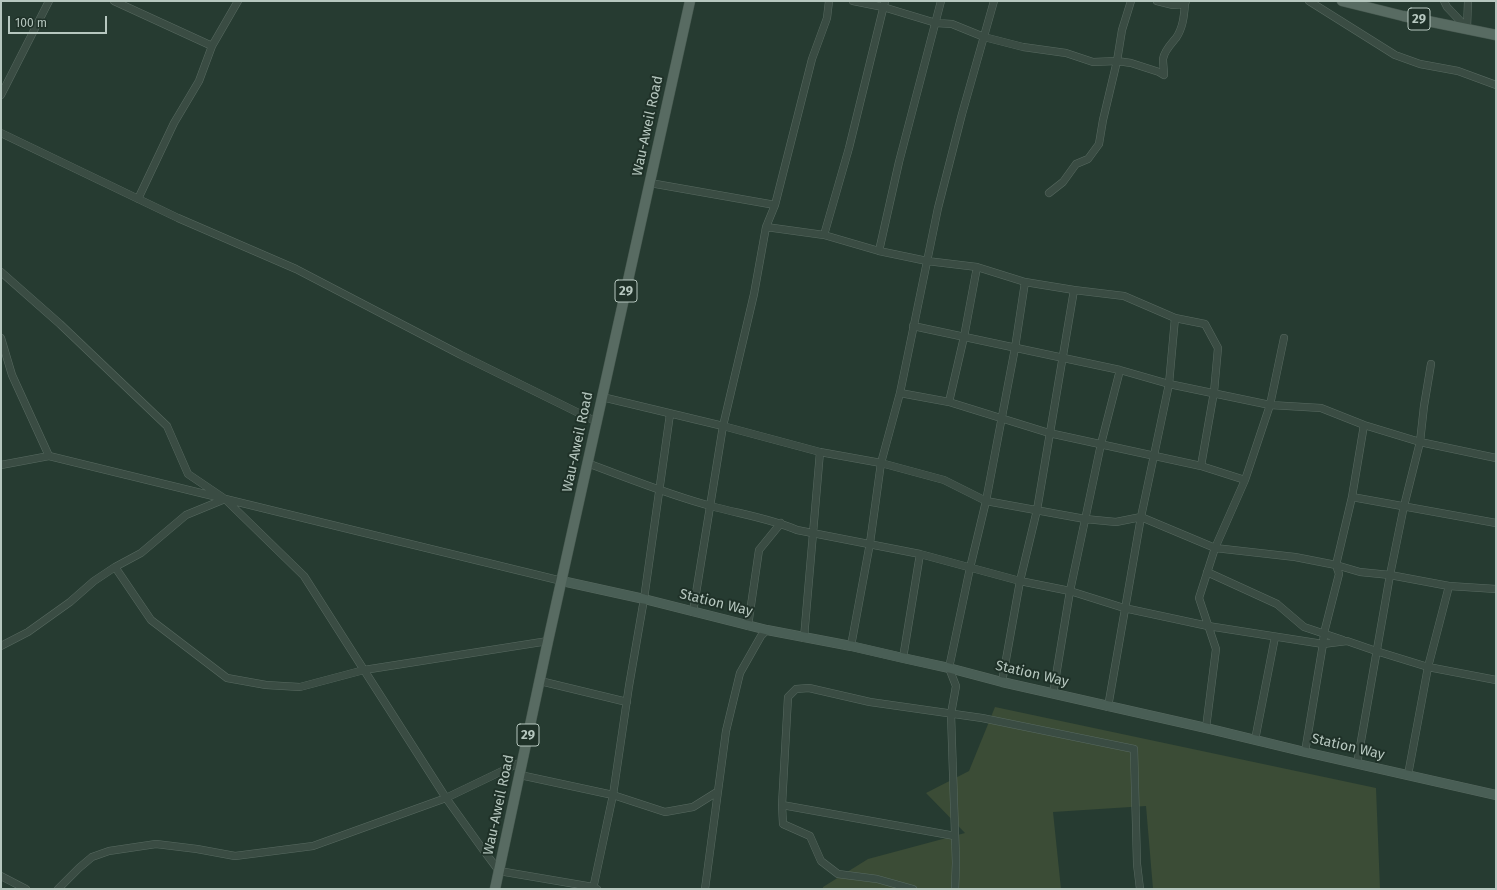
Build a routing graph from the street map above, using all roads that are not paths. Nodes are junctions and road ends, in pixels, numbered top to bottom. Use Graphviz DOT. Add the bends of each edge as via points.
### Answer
graph roads {
  1 [pos="49,1"];
  2 [pos="114,1"];
  3 [pos="238,1"];
  4 [pos="690,1"];
  5 [pos="829,1"];
  6 [pos="853,1"];
  7 [pos="941,1"];
  8 [pos="994,1"];
  9 [pos="1131,1"];
  10 [pos="1157,1"];
  11 [pos="1309,1"];
  12 [pos="1342,1"];
  13 [pos="1444,1"];
  14 [pos="1468,1"];
  15 [pos="1185,3"];
  16 [pos="884,4"];
  17 [pos="936,23"];
  18 [pos="1467,28"];
  19 [pos="1496,35"];
  20 [pos="984,37"];
  21 [pos="212,46"];
  22 [pos="1117,61"];
  23 [pos="1496,85"];
  24 [pos="1,95"];
  25 [pos="1,133"];
  26 [pos="650,183"];
  27 [pos="1049,193"];
  28 [pos="138,199"];
  29 [pos="775,205"];
  30 [pos="766,227"];
  31 [pos="824,234"];
  32 [pos="879,251"];
  33 [pos="927,261"];
  34 [pos="977,267"];
  35 [pos="1,272"];
  36 [pos="1025,282"];
  37 [pos="1074,290"];
  38 [pos="1175,318"];
  39 [pos="913,326"];
  40 [pos="964,337"];
  41 [pos="1,338"];
  42 [pos="1284,338"];
  43 [pos="1015,348"];
  44 [pos="1063,358"];
  45 [pos="1431,364"];
  46 [pos="1120,370"];
  47 [pos="1169,384"];
  48 [pos="1214,392"];
  49 [pos="900,393"];
  50 [pos="602,397"];
  51 [pos="949,402"];
  52 [pos="1270,405"];
  53 [pos="670,414"];
  54 [pos="1002,419"];
  55 [pos="597,422"];
  56 [pos="1364,425"];
  57 [pos="723,426"];
  58 [pos="1049,433"];
  59 [pos="1420,442"];
  60 [pos="1101,444"];
  61 [pos="820,452"];
  62 [pos="49,456"];
  63 [pos="1154,456"];
  64 [pos="1496,458"];
  65 [pos="588,463"];
  66 [pos="881,463"];
  67 [pos="1,465"];
  68 [pos="1201,466"];
  69 [pos="1245,480"];
  70 [pos="660,490"];
  71 [pos="1352,497"];
  72 [pos="225,499"];
  73 [pos="986,501"];
  74 [pos="711,506"];
  75 [pos="1404,506"];
  76 [pos="1037,510"];
  77 [pos="1141,517"];
  78 [pos="1085,519"];
  79 [pos="781,523"];
  80 [pos="1496,523"];
  81 [pos="813,533"];
  82 [pos="870,543"];
  83 [pos="1215,548"];
  84 [pos="920,554"];
  85 [pos="1336,566"];
  86 [pos="115,567"];
  87 [pos="970,568"];
  88 [pos="1207,572"];
  89 [pos="1390,575"];
  90 [pos="562,581"];
  91 [pos="1020,582"];
  92 [pos="1449,586"];
  93 [pos="1496,589"];
  94 [pos="1070,591"];
  95 [pos="644,598"];
  96 [pos="1124,608"];
  97 [pos="693,612"];
  98 [pos="748,626"];
  99 [pos="1208,626"];
  100 [pos="767,630"];
  101 [pos="1324,633"];
  102 [pos="1275,637"];
  103 [pos="804,638"];
  104 [pos="548,641"];
  105 [pos="1347,641"];
  106 [pos="1323,644"];
  107 [pos="1,646"];
  108 [pos="851,646"];
  109 [pos="1376,651"];
  110 [pos="903,658"];
  111 [pos="1428,667"];
  112 [pos="949,668"];
  113 [pos="364,670"];
  114 [pos="1496,680"];
  115 [pos="540,681"];
  116 [pos="1002,682"];
  117 [pos="1053,694"];
  118 [pos="627,702"];
  119 [pos="1108,707"];
  120 [pos="951,714"];
  121 [pos="1206,728"];
  122 [pos="1255,740"];
  123 [pos="1305,752"];
  124 [pos="523,761"];
  125 [pos="1357,764"];
  126 [pos="1408,774"];
  127 [pos="520,775"];
  128 [pos="717,792"];
  129 [pos="614,795"];
  130 [pos="1496,795"];
  131 [pos="446,798"];
  132 [pos="782,805"];
  133 [pos="955,836"];
  134 [pos="499,871"];
  135 [pos="1,876"];
  136 [pos="594,888"];
  137 [pos="26,889"];
  138 [pos="58,889"];
  139 [pos="495,889"];
  140 [pos="704,889"];
  141 [pos="913,889"];
  142 [pos="955,889"];
  143 [pos="1140,889"];
  1 -- 24 [label="street"];
  2 -- 21 [label="street"];
  3 -- 21 [label="street"];
  4 -- 26 [label="main road, Wau-Aweil Road / 29"];
  5 -- 29 [label="street" via="827,18 812,59"];
  6 -- 16 [label="street"];
  7 -- 17 [label="street"];
  8 -- 20 [label="street"];
  9 -- 22 [label="street" via="1122,30"];
  10 -- 15 [label="street" via="1173,5"];
  11 -- 23 [label="street" via="1395,55"];
  12 -- 18 [label="main road, 29"];
  13 -- 18 [label="street"];
  14 -- 18 [label="street"];
  15 -- 22 [label="street" via="1181,28 1163,58 1164,75"];
  16 -- 17 [label="street"];
  16 -- 31 [label="street" via="849,148"];
  17 -- 20 [label="street" via="952,24"];
  17 -- 32 [label="street" via="899,162"];
  18 -- 19 [label="main road, 29"];
  20 -- 22 [label="street" via="1023,47 1066,53 1093,62"];
  20 -- 33 [label="street" via="962,114"];
  21 -- 28 [label="street" via="199,81 174,123"];
  22 -- 27 [label="street" via="1099,144 1088,159 1076,164 1063,182"];
  25 -- 28 [label="street"];
  26 -- 29 [label="street"];
  26 -- 50 [label="main road, Wau-Aweil Road / 29"];
  28 -- 55 [label="street" via="296,269"];
  29 -- 30 [label="street"];
  30 -- 31 [label="street"];
  30 -- 57 [label="street" via="754,294"];
  31 -- 32 [label="street"];
  32 -- 33 [label="street"];
  33 -- 34 [label="street"];
  33 -- 39 [label="street"];
  34 -- 36 [label="street"];
  34 -- 40 [label="street"];
  35 -- 72 [label="street" via="60,324 167,426 188,474"];
  36 -- 37 [label="street"];
  36 -- 43 [label="street"];
  37 -- 38 [label="street" via="1124,296"];
  37 -- 44 [label="street"];
  38 -- 47 [label="street"];
  38 -- 48 [label="street" via="1205,324 1218,348"];
  39 -- 40 [label="street"];
  39 -- 49 [label="street"];
  40 -- 43 [label="street"];
  40 -- 51 [label="street"];
  41 -- 62 [label="street" via="12,375"];
  42 -- 52 [label="street"];
  43 -- 44 [label="street"];
  43 -- 54 [label="street"];
  44 -- 46 [label="street"];
  44 -- 58 [label="street"];
  45 -- 59 [label="street"];
  46 -- 47 [label="street"];
  46 -- 60 [label="street"];
  47 -- 48 [label="street"];
  47 -- 63 [label="street"];
  48 -- 52 [label="street"];
  48 -- 68 [label="street"];
  49 -- 51 [label="street"];
  49 -- 66 [label="street"];
  50 -- 53 [label="street"];
  50 -- 55 [label="main road, Wau-Aweil Road / 29"];
  51 -- 54 [label="street"];
  52 -- 56 [label="street" via="1321,408"];
  52 -- 69 [label="street"];
  53 -- 57 [label="street"];
  53 -- 70 [label="street"];
  54 -- 58 [label="street"];
  54 -- 73 [label="street"];
  55 -- 65 [label="main road, Wau-Aweil Road / 29"];
  56 -- 59 [label="street"];
  56 -- 71 [label="street"];
  57 -- 61 [label="street"];
  57 -- 74 [label="street"];
  58 -- 60 [label="street"];
  58 -- 76 [label="street"];
  59 -- 64 [label="street"];
  59 -- 75 [label="street"];
  60 -- 63 [label="street"];
  60 -- 78 [label="street"];
  61 -- 66 [label="street"];
  61 -- 81 [label="street"];
  62 -- 67 [label="street"];
  62 -- 72 [label="street"];
  63 -- 68 [label="street"];
  63 -- 77 [label="street"];
  65 -- 70 [label="street"];
  65 -- 90 [label="main road, Wau-Aweil Road / 29"];
  66 -- 73 [label="street" via="944,480"];
  66 -- 82 [label="street"];
  68 -- 69 [label="street"];
  69 -- 83 [label="street"];
  70 -- 74 [label="street"];
  70 -- 95 [label="street"];
  71 -- 75 [label="street"];
  71 -- 85 [label="street"];
  72 -- 86 [label="street" via="186,515 141,553"];
  72 -- 90 [label="street"];
  72 -- 113 [label="street" via="304,576"];
  73 -- 76 [label="street"];
  73 -- 87 [label="street"];
  74 -- 79 [label="street"];
  74 -- 97 [label="street"];
  75 -- 80 [label="street"];
  75 -- 89 [label="street"];
  76 -- 78 [label="street"];
  76 -- 91 [label="street"];
  77 -- 78 [label="street" via="1116,522"];
  77 -- 83 [label="street"];
  77 -- 96 [label="street"];
  78 -- 94 [label="street"];
  79 -- 81 [label="street"];
  79 -- 98 [label="street" via="758,550"];
  81 -- 82 [label="street"];
  81 -- 103 [label="street"];
  82 -- 84 [label="street"];
  82 -- 108 [label="street"];
  83 -- 85 [label="street" via="1295,557"];
  83 -- 88 [label="street"];
  84 -- 87 [label="street"];
  84 -- 110 [label="street"];
  85 -- 89 [label="street"];
  85 -- 101 [label="street" via="1339,574"];
  86 -- 107 [label="street" via="28,632"];
  86 -- 113 [label="street" via="150,620 227,678 266,686 300,687"];
  87 -- 91 [label="street"];
  87 -- 112 [label="street"];
  88 -- 99 [label="street" via="1199,598"];
  88 -- 101 [label="street" via="1277,604 1304,627"];
  89 -- 92 [label="street"];
  89 -- 109 [label="street"];
  90 -- 95 [label="main road, Station Way"];
  90 -- 104 [label="main road, Wau-Aweil Road / 29"];
  91 -- 94 [label="street"];
  91 -- 116 [label="street"];
  92 -- 93 [label="street"];
  92 -- 111 [label="street"];
  94 -- 96 [label="street"];
  94 -- 117 [label="street"];
  95 -- 97 [label="main road, Station Way"];
  95 -- 118 [label="street"];
  96 -- 99 [label="street"];
  96 -- 119 [label="street"];
  97 -- 98 [label="main road, Station Way"];
  98 -- 100 [label="main road, Station Way"];
  99 -- 102 [label="street"];
  99 -- 121 [label="street" via="1216,649"];
  100 -- 103 [label="main road, Station Way"];
  100 -- 128 [label="street" via="740,673 726,731"];
  101 -- 105 [label="street"];
  101 -- 106 [label="street"];
  102 -- 106 [label="street"];
  102 -- 122 [label="street"];
  103 -- 108 [label="main road, Station Way"];
  104 -- 113 [label="street"];
  104 -- 115 [label="main road, Wau-Aweil Road / 29"];
  105 -- 106 [label="street"];
  105 -- 109 [label="street"];
  106 -- 123 [label="street"];
  108 -- 110 [label="main road, Station Way"];
  109 -- 111 [label="street"];
  109 -- 125 [label="street"];
  110 -- 112 [label="main road, Station Way"];
  111 -- 114 [label="street"];
  111 -- 126 [label="street"];
  112 -- 116 [label="main road, Station Way"];
  112 -- 120 [label="street" via="956,686"];
  113 -- 131 [label="street"];
  115 -- 118 [label="street"];
  115 -- 124 [label="main road, Wau-Aweil Road / 29"];
  116 -- 117 [label="main road, Station Way"];
  117 -- 119 [label="main road, Station Way"];
  118 -- 129 [label="street"];
  119 -- 121 [label="main road, Station Way"];
  120 -- 132 [label="street" via="870,702 809,688 796,689 788,697"];
  120 -- 133 [label="street"];
  120 -- 143 [label="street" via="1134,749"];
  121 -- 122 [label="main road, Station Way"];
  122 -- 123 [label="main road, Station Way"];
  123 -- 125 [label="main road, Station Way"];
  124 -- 127 [label="main road, Wau-Aweil Road / 29"];
  124 -- 131 [label="street"];
  125 -- 126 [label="main road, Station Way"];
  126 -- 130 [label="main road, Station Way"];
  127 -- 129 [label="street"];
  127 -- 134 [label="main road, Wau-Aweil Road / 29"];
  128 -- 129 [label="street" via="693,807 665,812"];
  128 -- 140 [label="street"];
  129 -- 136 [label="street"];
  131 -- 134 [label="street"];
  131 -- 138 [label="street" via="313,846 235,856 156,844 109,851 92,857"];
  132 -- 133 [label="street"];
  132 -- 141 [label="street" via="782,824 810,836 820,861 838,874 877,879"];
  133 -- 142 [label="street"];
  134 -- 136 [label="street"];
  134 -- 139 [label="main road, Wau-Aweil Road / 29"];
  135 -- 137 [label="street"];
}
